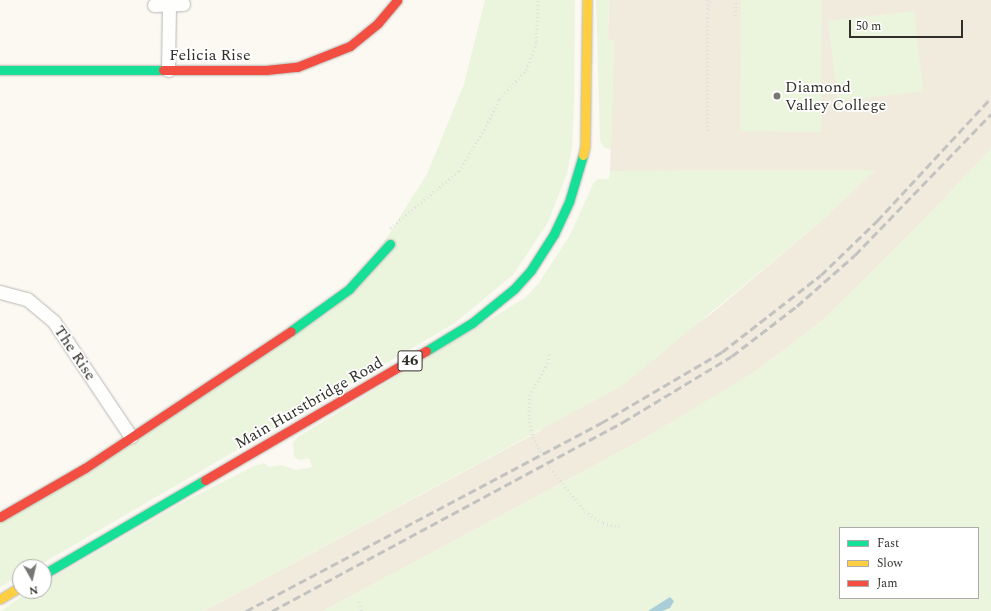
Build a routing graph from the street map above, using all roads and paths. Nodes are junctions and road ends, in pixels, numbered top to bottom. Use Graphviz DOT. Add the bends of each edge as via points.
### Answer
graph roads {
  1 [pos="397,0"];
  2 [pos="538,0"];
  3 [pos="586,0"];
  4 [pos="709,0"];
  5 [pos="736,0"];
  6 [pos="169,4"];
  7 [pos="183,4"];
  8 [pos="154,5"];
  9 [pos="735,16"];
  10 [pos="0,70"];
  11 [pos="168,70"];
  12 [pos="707,131"];
  13 [pos="388,230"];
  14 [pos="390,244"];
  15 [pos="0,292"];
  16 [pos="550,355"];
  17 [pos="130,437"];
  18 [pos="0,517"];
  19 [pos="622,527"];
  20 [pos="52,569"];
  21 [pos="12,592"];
  22 [pos="0,599"];
  23 [pos="359,602"];
  24 [pos="362,611"];
  1 -- 11 [label="street, Felicia Rise" via="365,35 350,46 313,62 266,70"];
  2 -- 13 [label="path" via="536,42 526,70 499,100 459,171 441,188 411,208"];
  3 -- 20 [label="street, Main Hurstbridge Road / 46" via="585,146 575,184 547,247 514,289 472,324"];
  4 -- 12 [label="path"];
  5 -- 9 [label="path"];
  6 -- 7 [label="street"];
  6 -- 8 [label="street"];
  6 -- 11 [label="street"];
  10 -- 11 [label="street, Felicia Rise"];
  14 -- 17 [label="street" via="330,306"];
  15 -- 17 [label="street, The Rise" via="27,299 54,322"];
  16 -- 19 [label="path" via="530,394 529,418 533,437 550,468 585,511 603,523"];
  17 -- 18 [label="street" via="68,478"];
  21 -- 22 [label="street"];
  23 -- 24 [label="path"];
}
